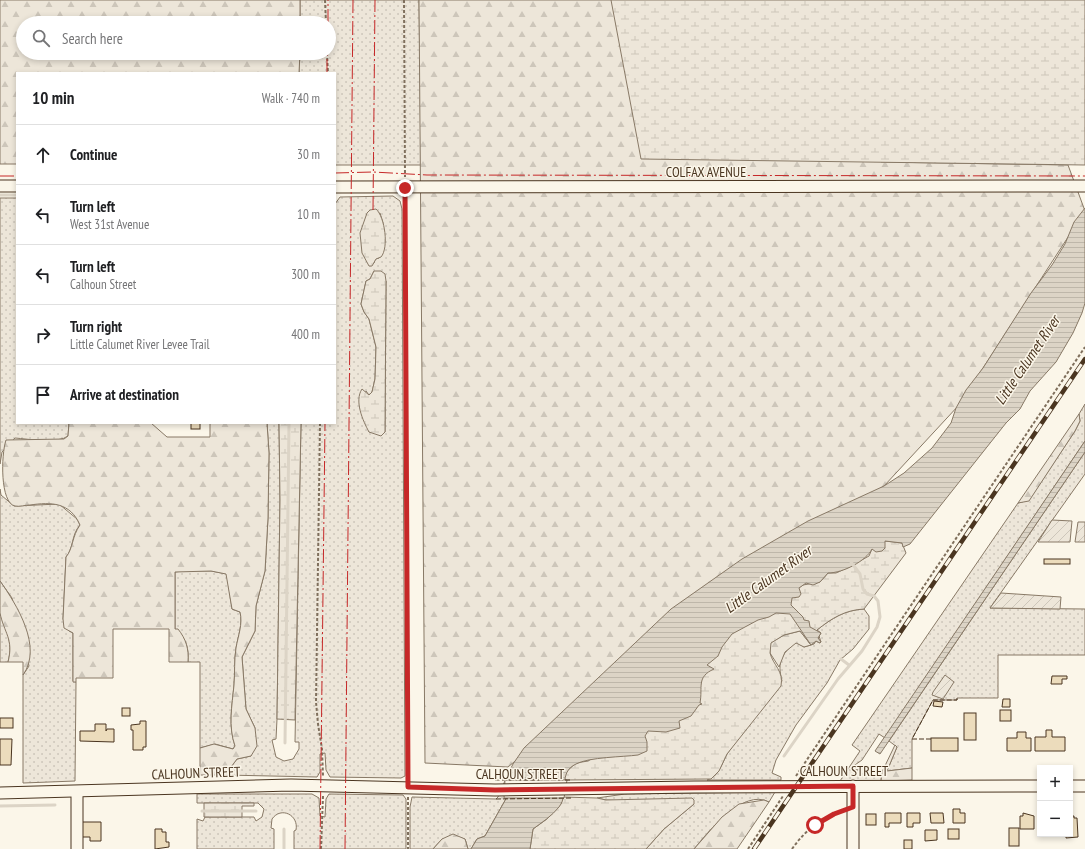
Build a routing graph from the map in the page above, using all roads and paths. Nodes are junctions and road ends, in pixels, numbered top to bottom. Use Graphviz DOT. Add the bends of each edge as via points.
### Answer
graph roads {
  1 [pos="325,0"];
  2 [pos="404,0"];
  3 [pos="326,16"];
  4 [pos="327,60"];
  5 [pos="328,72"];
  6 [pos="0,186"];
  7 [pos="16,186"];
  8 [pos="1081,186"];
  9 [pos="336,187"];
  10 [pos="405,188"];
  11 [pos="1085,347"];
  12 [pos="320,424"];
  13 [pos="323,753"];
  14 [pos="789,786"];
  15 [pos="853,786"];
  16 [pos="1037,786"];
  17 [pos="1073,786"];
  18 [pos="1085,786"];
  19 [pos="408,787"];
  20 [pos="77,792"];
  21 [pos="0,793"];
  22 [pos="853,807"];
  23 [pos="323,817"];
  24 [pos="77,849"];
  25 [pos="321,849"];
  26 [pos="408,849"];
  27 [pos="748,849"];
  28 [pos="792,849"];
  29 [pos="853,849"];
  1 -- 3 [label="path"];
  2 -- 10 [label="path"];
  4 -- 5 [label="path"];
  6 -- 7 [label="street"];
  8 -- 10 [label="street, COLFAX AVENUE"];
  9 -- 10 [label="street, COLFAX AVENUE"];
  10 -- 19 [label="path"];
  11 -- 14 [label="path"];
  12 -- 13 [label="path" via="316,702"];
  14 -- 15 [label="street, CALHOUN STREET"];
  14 -- 19 [label="street, CALHOUN STREET" via="495,790"];
  14 -- 27 [label="path"];
  15 -- 16 [label="street, CALHOUN STREET"];
  15 -- 22 [label="street"];
  17 -- 18 [label="street"];
  19 -- 20 [label="street, CALHOUN STREET" via="291,785"];
  19 -- 26 [label="path"];
  20 -- 21 [label="street, CALHOUN STREET"];
  20 -- 24 [label="street"];
  22 -- 28 [label="path" via="815,825"];
  22 -- 29 [label="street"];
  23 -- 25 [label="path"];
}
